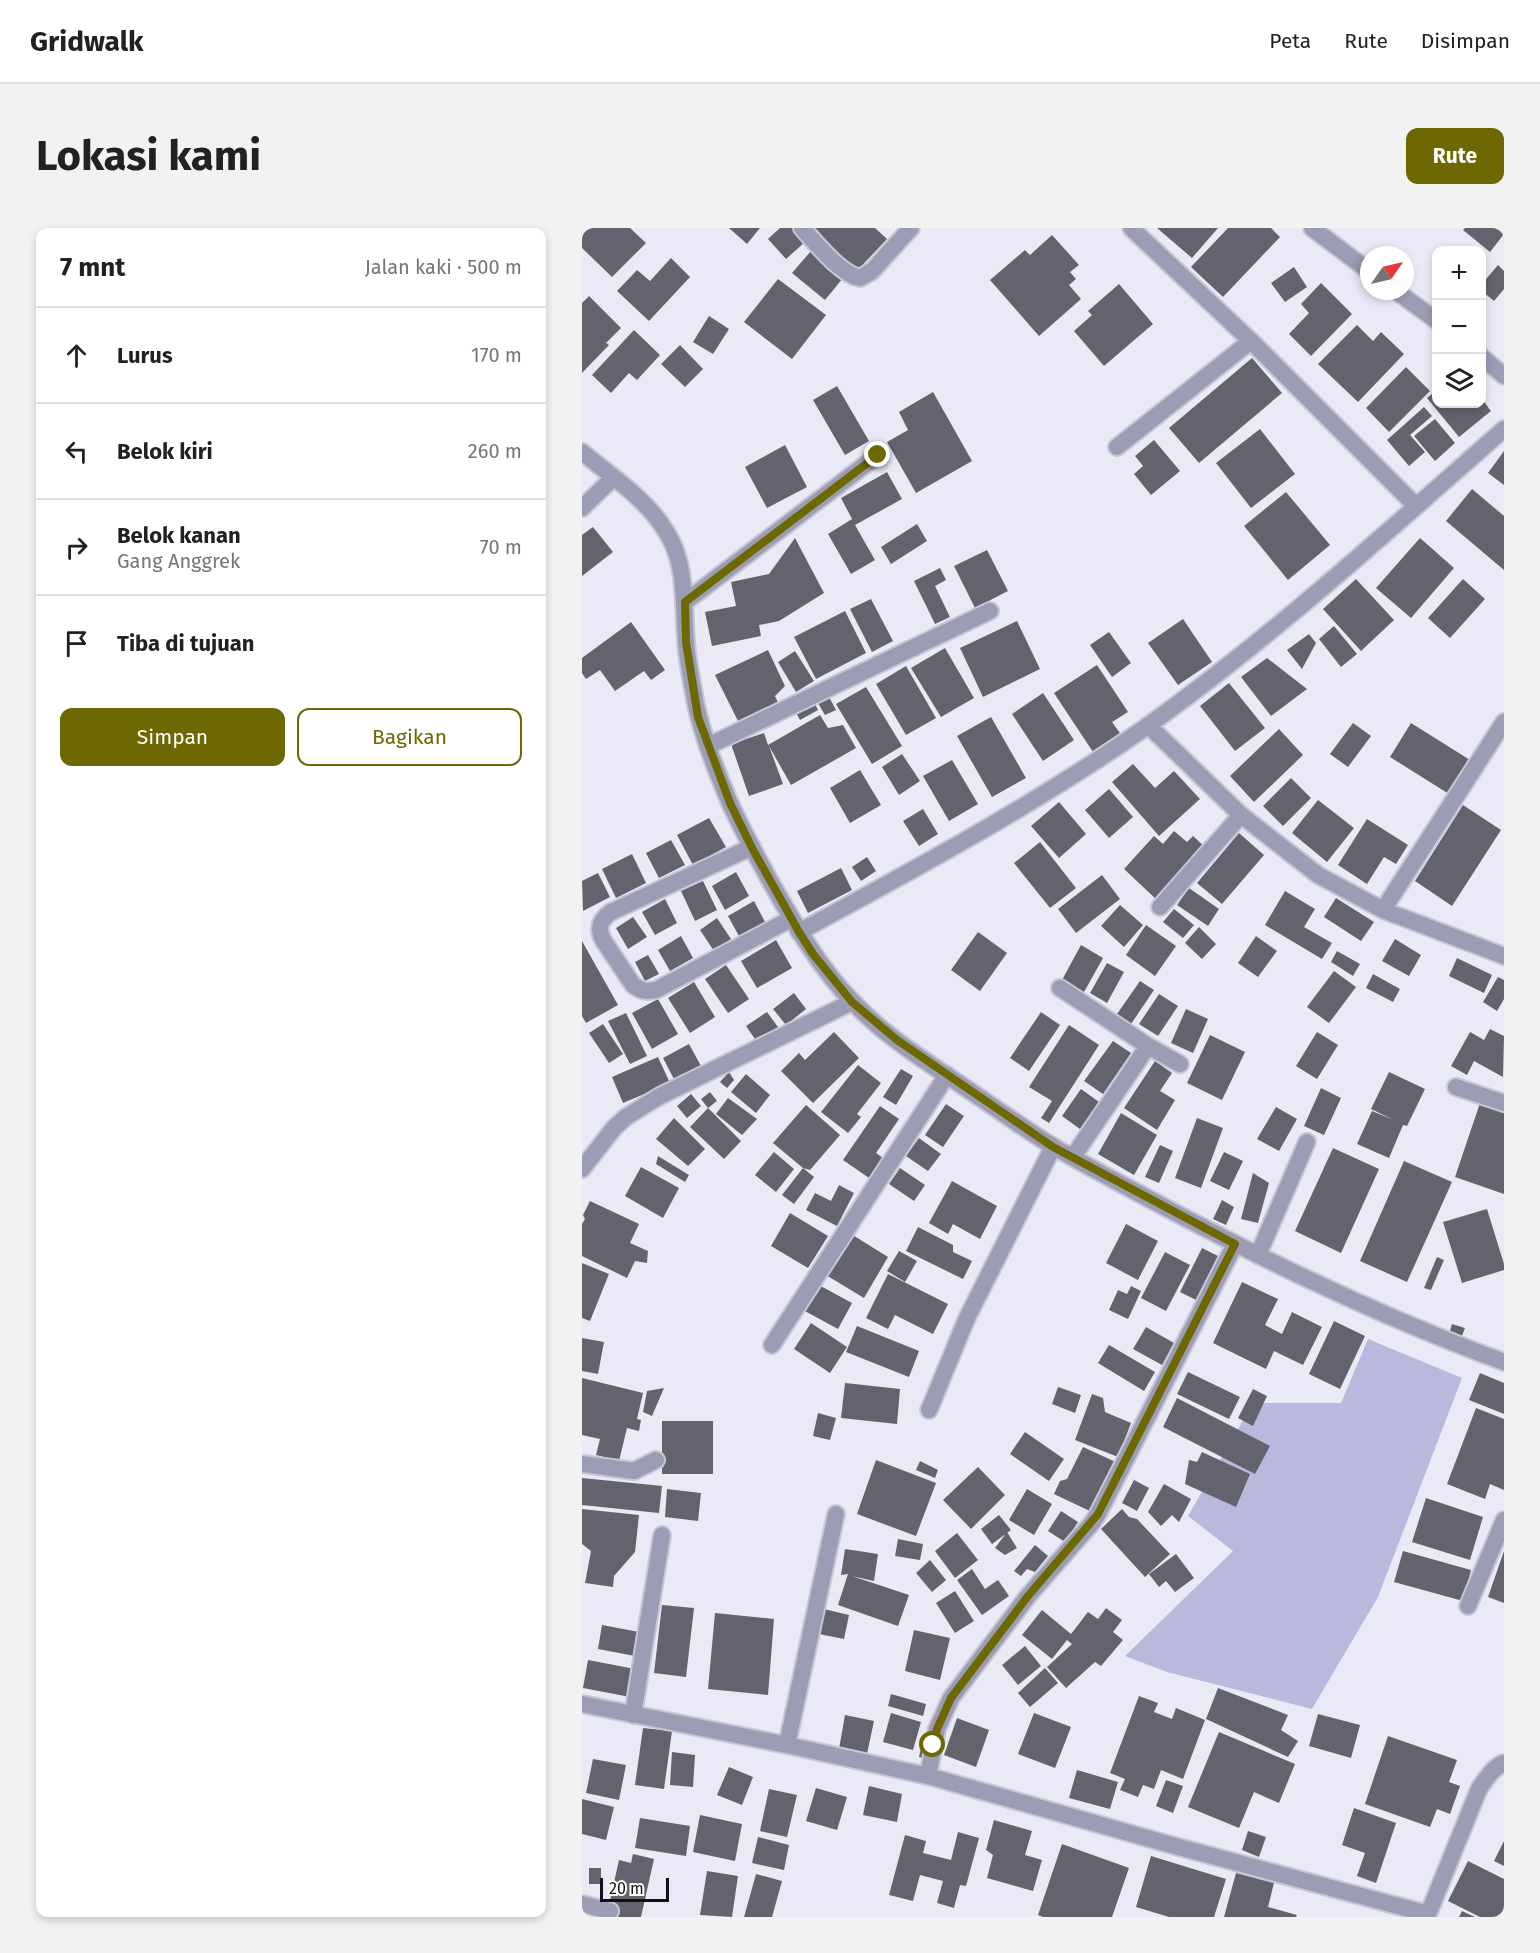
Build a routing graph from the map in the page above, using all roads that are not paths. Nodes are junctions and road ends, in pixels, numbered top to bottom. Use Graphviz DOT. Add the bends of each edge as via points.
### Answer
graph roads {
  1 [pos="802,228"];
  2 [pos="911,228"];
  3 [pos="1131,228"];
  4 [pos="1312,228"];
  5 [pos="1360,264"];
  6 [pos="1408,300"];
  7 [pos="1432,317"];
  8 [pos="1251,341"];
  9 [pos="1486,360"];
  10 [pos="1504,376"];
  11 [pos="1504,429"];
  12 [pos="1117,447"];
  13 [pos="582,452"];
  14 [pos="878,455"];
  15 [pos="613,478"];
  16 [pos="1416,506"];
  17 [pos="582,508"];
  18 [pos="685,602"];
  19 [pos="990,611"];
  20 [pos="1504,722"];
  21 [pos="1148,725"];
  22 [pos="708,746"];
  23 [pos="1241,815"];
  24 [pos="752,848"];
  25 [pos="1160,907"];
  26 [pos="1383,910"];
  27 [pos="795,925"];
  28 [pos="1504,956"];
  29 [pos="1060,987"];
  30 [pos="852,1002"];
  31 [pos="1148,1046"];
  32 [pos="1180,1064"];
  33 [pos="947,1075"];
  34 [pos="1456,1087"];
  35 [pos="1504,1103"];
  36 [pos="1307,1142"];
  37 [pos="1053,1147"];
  38 [pos="1074,1157"];
  39 [pos="582,1169"];
  40 [pos="1235,1244"];
  41 [pos="1258,1255"];
  42 [pos="772,1345"];
  43 [pos="1504,1362"];
  44 [pos="929,1410"];
  45 [pos="656,1460"];
  46 [pos="582,1464"];
  47 [pos="836,1514"];
  48 [pos="1504,1520"];
  49 [pos="662,1535"];
  50 [pos="1468,1606"];
  51 [pos="582,1704"];
  52 [pos="633,1715"];
  53 [pos="788,1745"];
  54 [pos="1504,1763"];
  55 [pos="928,1776"];
  56 [pos="582,1904"];
  57 [pos="610,1911"];
  58 [pos="1427,1915"];
  1 -- 2 [label="street" via="828,256 860,278 872,271"];
  3 -- 8 [label="street"];
  4 -- 5 [label="street"];
  6 -- 7 [label="street"];
  8 -- 12 [label="street"];
  8 -- 16 [label="street"];
  9 -- 10 [label="street"];
  11 -- 16 [label="street"];
  13 -- 15 [label="street"];
  14 -- 18 [label="street"];
  15 -- 17 [label="street"];
  15 -- 18 [label="street" via="660,521 669,535 677,553"];
  16 -- 21 [label="street" via="1300,607"];
  18 -- 22 [label="street" via="693,692"];
  19 -- 22 [label="street"];
  20 -- 26 [label="street"];
  21 -- 23 [label="street"];
  21 -- 27 [label="street" via="1009,816"];
  22 -- 24 [label="street"];
  23 -- 25 [label="street"];
  23 -- 26 [label="street" via="1318,875"];
  24 -- 27 [label="street"];
  24 -- 27 [label="street" via="611,912 599,926 599,933 633,985 647,992"];
  26 -- 28 [label="street"];
  27 -- 30 [label="street"];
  29 -- 31 [label="street"];
  30 -- 33 [label="street"];
  30 -- 39 [label="street" via="626,1117"];
  31 -- 32 [label="street"];
  31 -- 38 [label="street"];
  33 -- 37 [label="street"];
  33 -- 42 [label="street"];
  34 -- 35 [label="street"];
  36 -- 41 [label="street"];
  37 -- 38 [label="street"];
  37 -- 44 [label="street" via="967,1318"];
  38 -- 40 [label="street"];
  40 -- 41 [label="street"];
  40 -- 55 [label="street" via="1098,1514 1028,1596 951,1698 937,1729"];
  41 -- 43 [label="street" via="1402,1321"];
  45 -- 46 [label="street" via="634,1471"];
  47 -- 53 [label="street"];
  48 -- 50 [label="street"];
  49 -- 52 [label="street"];
  51 -- 52 [label="street"];
  52 -- 53 [label="street"];
  53 -- 55 [label="street"];
  54 -- 58 [label="street" via="1493,1770 1479,1789"];
  55 -- 58 [label="street"];
  56 -- 57 [label="street"];
}
